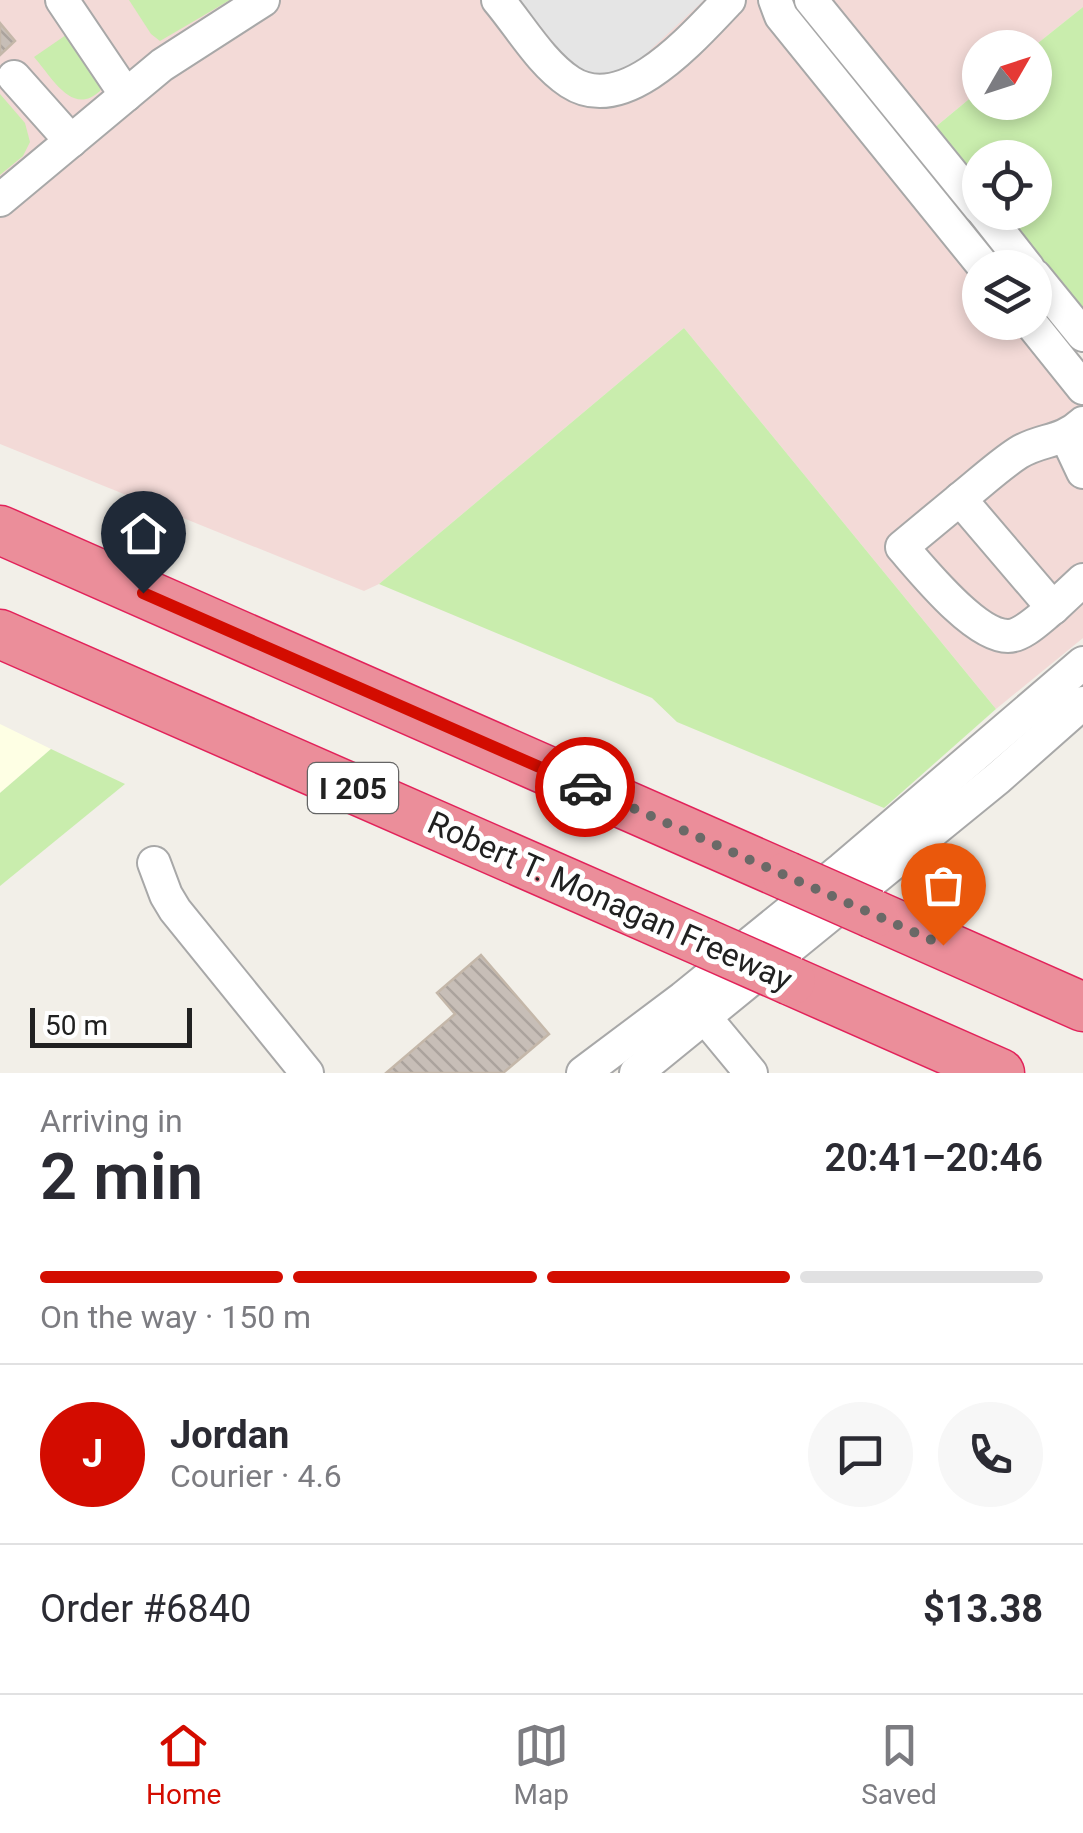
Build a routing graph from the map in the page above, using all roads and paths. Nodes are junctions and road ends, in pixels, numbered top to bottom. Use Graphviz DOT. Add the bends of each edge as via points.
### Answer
graph roads {
  1 [pos="62,0"];
  2 [pos="263,0"];
  3 [pos="498,0"];
  4 [pos="729,0"];
  5 [pos="774,0"];
  6 [pos="812,0"];
  7 [pos="14,77"];
  8 [pos="126,94"];
  9 [pos="70,141"];
  10 [pos="962,185"];
  11 [pos="0,200"];
  12 [pos="998,230"];
  13 [pos="970,250"];
  14 [pos="1014,250"];
  15 [pos="1052,297"];
  16 [pos="1083,335"];
  17 [pos="1044,340"];
  18 [pos="1083,388"];
  19 [pos="1075,431"];
  20 [pos="1083,472"];
  21 [pos="960,499"];
  22 [pos="0,530"];
  23 [pos="1083,580"];
  24 [pos="1053,608"];
  25 [pos="0,634"];
  26 [pos="1083,663"];
  27 [pos="1083,703"];
  28 [pos="154,863"];
  29 [pos="1083,1007"];
  30 [pos="703,1015"];
  31 [pos="308,1073"];
  32 [pos="583,1073"];
  33 [pos="636,1073"];
  34 [pos="751,1073"];
  35 [pos="1000,1073"];
  1 -- 8 [label="street"];
  2 -- 8 [label="street"];
  3 -- 4 [label="street" via="558,72 602,91 645,77"];
  5 -- 13 [label="street"];
  6 -- 10 [label="street"];
  7 -- 9 [label="street"];
  8 -- 9 [label="street"];
  9 -- 11 [label="street"];
  12 -- 14 [label="street"];
  15 -- 16 [label="street"];
  17 -- 18 [label="street"];
  19 -- 20 [label="street"];
  19 -- 21 [label="street" via="1018,453"];
  21 -- 24 [label="street"];
  21 -- 24 [label="street" via="902,547 957,608 993,633 1022,632"];
  22 -- 29 [label="highway, bridge"];
  23 -- 24 [label="street"];
  25 -- 35 [label="highway, Robert T. Monagan Freeway / I 205, bridge"];
  26 -- 32 [label="street" via="813,892"];
  27 -- 30 [label="street"];
  28 -- 31 [label="street" via="175,910"];
  30 -- 33 [label="street"];
  30 -- 34 [label="street"];
}
